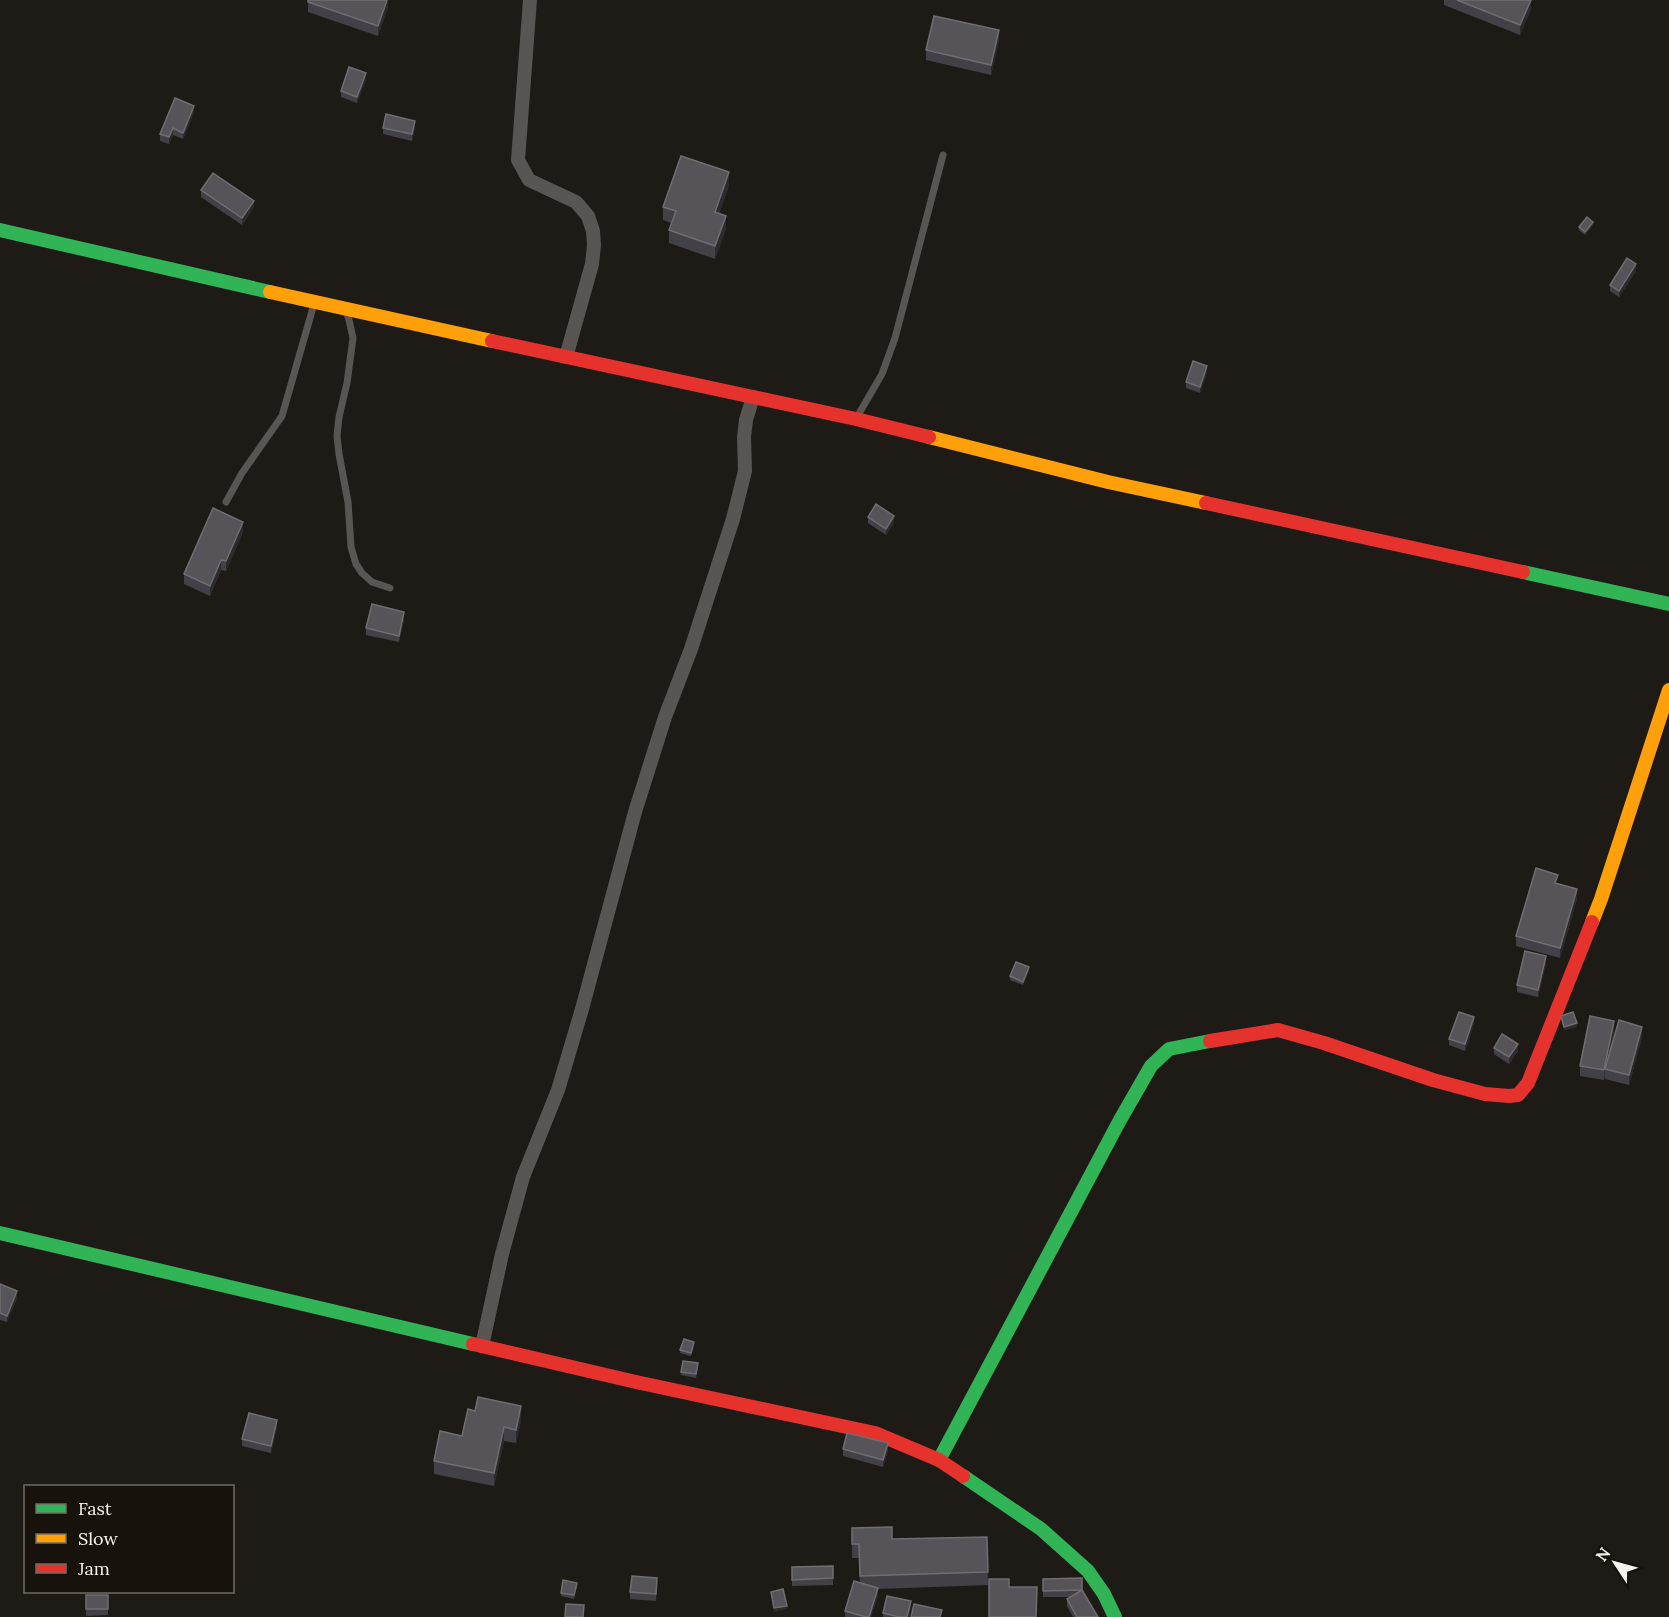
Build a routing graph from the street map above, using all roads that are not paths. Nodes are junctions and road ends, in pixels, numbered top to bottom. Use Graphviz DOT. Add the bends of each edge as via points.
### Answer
graph roads {
  1 [pos="530,0"];
  2 [pos="943,155"];
  3 [pos="0,230"];
  4 [pos="315,302"];
  5 [pos="345,309"];
  6 [pos="566,357"];
  7 [pos="753,397"];
  8 [pos="856,419"];
  9 [pos="226,502"];
  10 [pos="390,588"];
  11 [pos="1669,604"];
  12 [pos="1669,690"];
  13 [pos="0,1233"];
  14 [pos="482,1346"];
  15 [pos="939,1460"];
  16 [pos="1115,1617"];
  1 -- 6 [label="street" via="518,160 529,180 576,202 588,216 593,231 592,264"];
  2 -- 8 [label="lane" via="892,346 882,374"];
  3 -- 4 [label="street"];
  4 -- 5 [label="street"];
  4 -- 9 [label="lane" via="282,416"];
  5 -- 6 [label="street"];
  5 -- 10 [label="lane" via="353,338 337,435 351,547 362,573 372,582"];
  6 -- 7 [label="street"];
  7 -- 8 [label="street"];
  7 -- 14 [label="street" via="744,437 745,471 733,519 635,812 558,1090 523,1177"];
  8 -- 11 [label="street" via="1108,482"];
  12 -- 15 [label="street" via="1601,899 1528,1083 1518,1095 1485,1094 1443,1083 1278,1030 1169,1049 1144,1077"];
  13 -- 14 [label="street"];
  14 -- 15 [label="street" via="875,1433"];
  15 -- 16 [label="street" via="1049,1536 1088,1571"];
}
